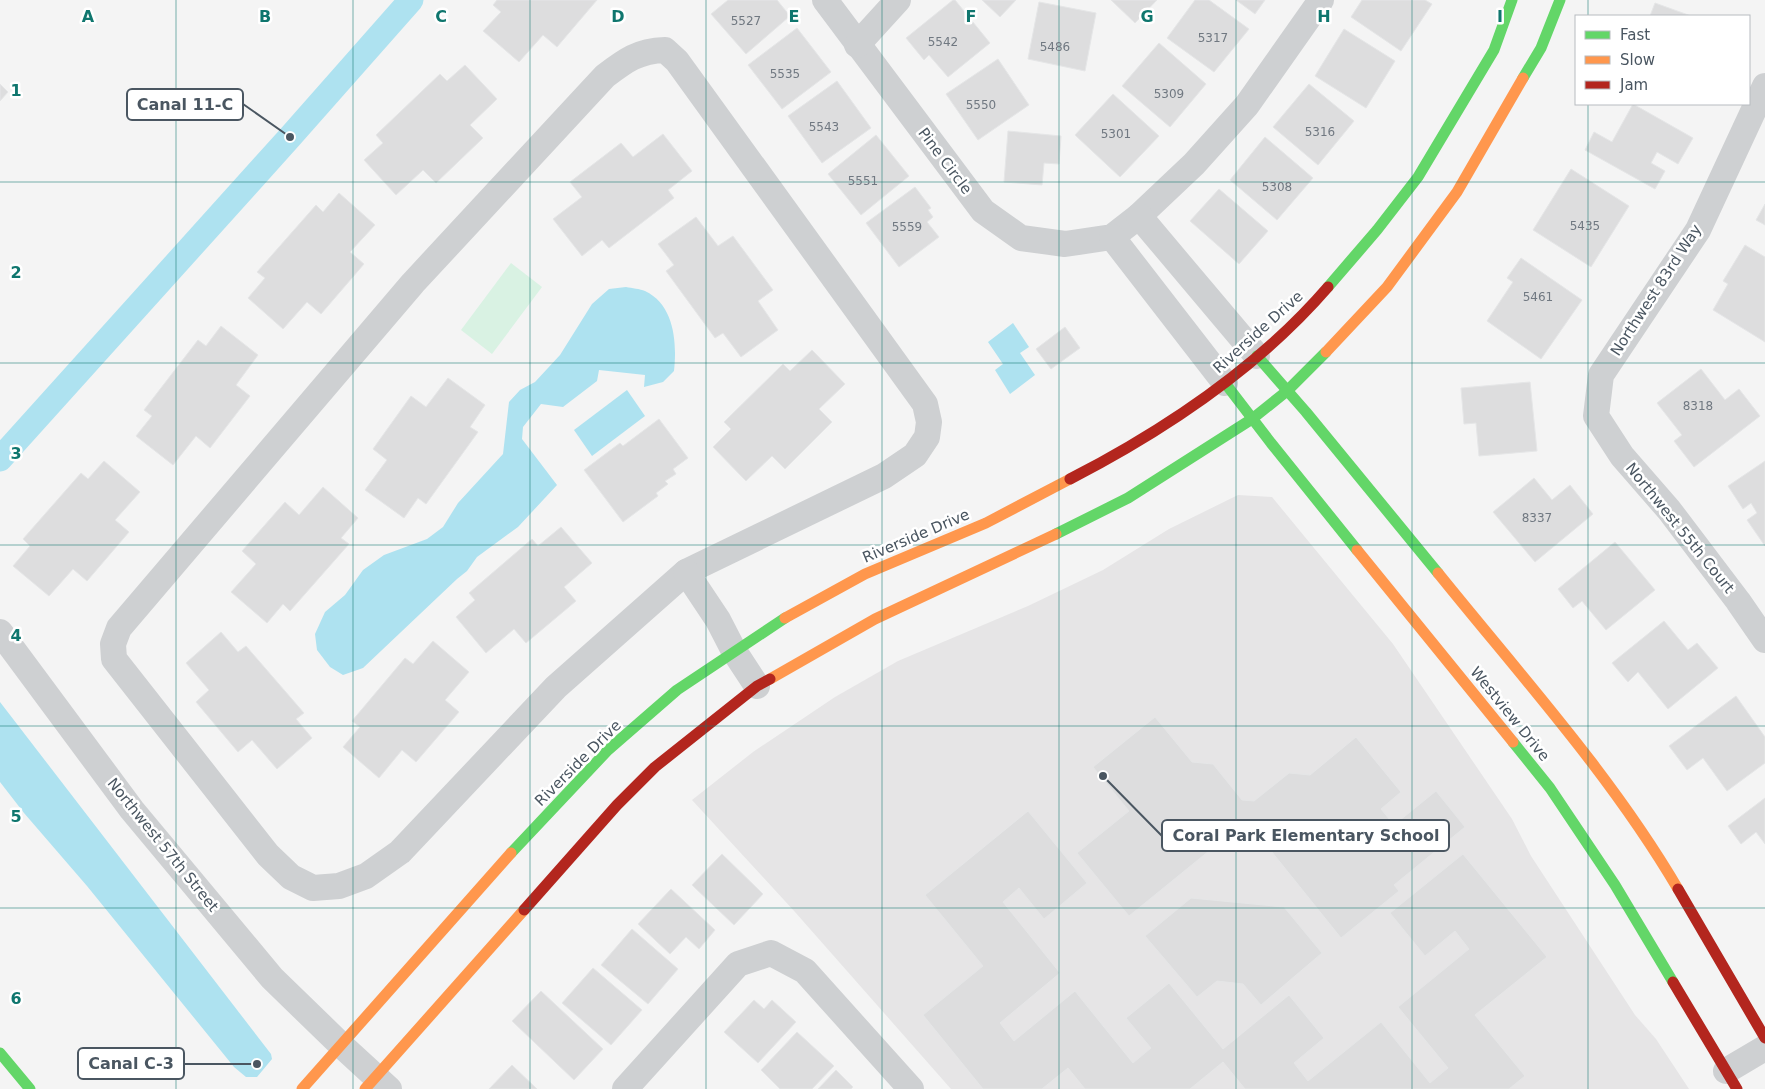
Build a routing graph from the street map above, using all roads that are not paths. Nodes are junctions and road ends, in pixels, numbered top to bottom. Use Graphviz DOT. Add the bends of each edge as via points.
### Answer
graph roads {
  1 [pos="825,0"];
  2 [pos="898,0"];
  3 [pos="1321,0"];
  4 [pos="1512,0"];
  5 [pos="1560,0"];
  6 [pos="858,45"];
  7 [pos="1765,86"];
  8 [pos="1139,216"];
  9 [pos="1112,237"];
  10 [pos="1257,356"];
  11 [pos="1225,383"];
  12 [pos="1287,390"];
  13 [pos="1596,416"];
  14 [pos="1252,419"];
  15 [pos="686,572"];
  16 [pos="0,632"];
  17 [pos="1765,640"];
  18 [pos="734,651"];
  19 [pos="757,686"];
  20 [pos="1765,1038"];
  21 [pos="341,1045"];
  22 [pos="1765,1048"];
  23 [pos="0,1053"];
  24 [pos="1731,1080"];
  25 [pos="376,1085"];
  26 [pos="30,1089"];
  27 [pos="302,1089"];
  28 [pos="625,1089"];
  29 [pos="911,1089"];
  1 -- 6 [label="street, Pine Circle"];
  2 -- 6 [label="street"];
  3 -- 8 [label="street, Pine Circle" via="1247,106 1194,164"];
  4 -- 10 [label="main road, Riverside Drive" via="1494,50 1418,177 1309,309"];
  5 -- 12 [label="main road" via="1541,48 1457,192 1387,287"];
  6 -- 9 [label="street, Pine Circle" via="983,211 1021,238 1065,244"];
  7 -- 13 [label="street, Northwest 83rd Way" via="1698,230 1600,375"];
  8 -- 9 [label="street, Pine Circle"];
  8 -- 10 [label="street"];
  9 -- 11 [label="street"];
  10 -- 11 [label="main road, Riverside Drive"];
  10 -- 12 [label="main road"];
  11 -- 14 [label="main road, Westview Drive"];
  11 -- 18 [label="main road, Riverside Drive" via="1107,460 986,523 865,574 775,623"];
  12 -- 14 [label="main road"];
  12 -- 20 [label="main road" via="1591,761 1661,861"];
  13 -- 17 [label="street, Northwest 55th Court" via="1622,456 1668,510"];
  14 -- 19 [label="main road" via="1128,498 876,618"];
  14 -- 24 [label="main road, Westview Drive" via="1550,788 1615,885"];
  15 -- 15 [label="street" via="884,476 915,455 927,437 929,422 925,404 677,61 665,50 649,50 627,60 605,76 413,283 119,628 113,644 114,659 268,855 291,877 313,888 339,886 366,876 400,852 556,687"];
  15 -- 18 [label="street"];
  16 -- 21 [label="street, Northwest 57th Street" via="132,810 272,978"];
  18 -- 19 [label="street"];
  18 -- 21 [label="main road, Riverside Drive" via="677,690 608,750 515,849"];
  19 -- 25 [label="main road" via="655,767 617,805"];
  21 -- 25 [label="street, Northwest 57th Street"];
  21 -- 27 [label="main road, Riverside Drive"];
  22 -- 24 [label="street"];
  23 -- 26 [label="main road"];
  28 -- 29 [label="street" via="738,964 772,953 805,971"];
}
